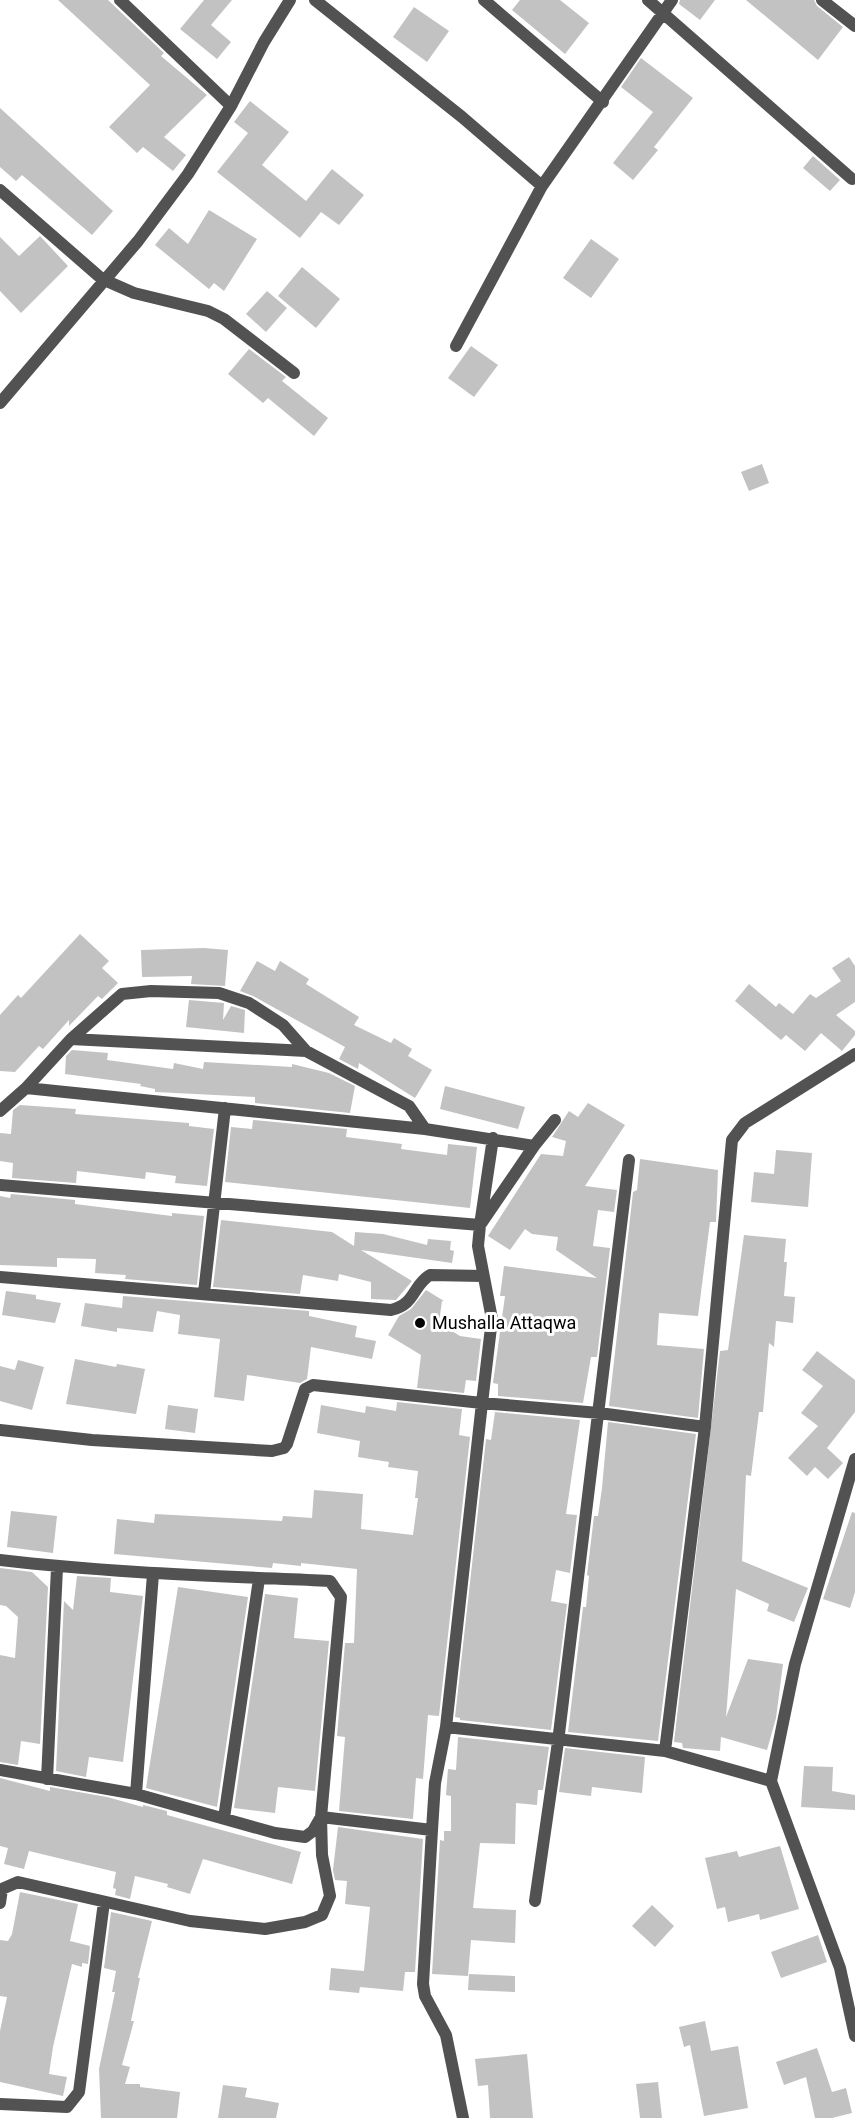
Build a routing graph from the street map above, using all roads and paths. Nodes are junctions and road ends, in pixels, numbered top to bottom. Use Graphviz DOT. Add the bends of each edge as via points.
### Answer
graph roads {
  1 [pos="120,0"];
  2 [pos="290,0"];
  3 [pos="315,0"];
  4 [pos="484,0"];
  5 [pos="648,0"];
  6 [pos="672,0"];
  7 [pos="822,0"];
  8 [pos="664,13"];
  9 [pos="855,26"];
  10 [pos="603,102"];
  11 [pos="231,106"];
  12 [pos="852,179"];
  13 [pos="542,186"];
  14 [pos="0,190"];
  15 [pos="102,279"];
  16 [pos="456,346"];
  17 [pos="294,373"];
  18 [pos="0,403"];
  19 [pos="71,1038"];
  20 [pos="306,1051"];
  21 [pos="855,1054"];
  22 [pos="26,1088"];
  23 [pos="225,1108"];
  24 [pos="0,1111"];
  25 [pos="555,1120"];
  26 [pos="425,1129"];
  27 [pos="493,1138"];
  28 [pos="534,1146"];
  29 [pos="629,1160"];
  30 [pos="0,1185"];
  31 [pos="216,1203"];
  32 [pos="480,1225"];
  33 [pos="483,1276"];
  34 [pos="0,1277"];
  35 [pos="204,1293"];
  36 [pos="482,1403"];
  37 [pos="599,1413"];
  38 [pos="705,1427"];
  39 [pos="0,1430"];
  40 [pos="855,1459"];
  41 [pos="0,1560"];
  42 [pos="57,1568"];
  43 [pos="153,1574"];
  44 [pos="259,1579"];
  45 [pos="446,1728"];
  46 [pos="558,1742"];
  47 [pos="665,1751"];
  48 [pos="0,1770"];
  49 [pos="47,1779"];
  50 [pos="771,1781"];
  51 [pos="136,1794"];
  52 [pos="321,1817"];
  53 [pos="224,1818"];
  54 [pos="432,1830"];
  55 [pos="1,1889"];
  56 [pos="535,1901"];
  57 [pos="104,1902"];
  58 [pos="0,1903"];
  59 [pos="855,2036"];
  60 [pos="0,2104"];
  61 [pos="19,2112"];
  62 [pos="463,2118"];
  1 -- 11 [label="street"];
  2 -- 11 [label="street"];
  3 -- 13 [label="street"];
  4 -- 10 [label="street"];
  5 -- 8 [label="street"];
  6 -- 8 [label="street"];
  7 -- 9 [label="street"];
  8 -- 10 [label="street"];
  8 -- 12 [label="street"];
  10 -- 13 [label="street"];
  11 -- 15 [label="street" via="188,174 138,240"];
  13 -- 16 [label="street"];
  14 -- 15 [label="street"];
  15 -- 17 [label="street" via="134,293 208,311"];
  15 -- 18 [label="street"];
  19 -- 20 [label="street"];
  19 -- 20 [label="street" via="122,994 219,993 249,1003 283,1025"];
  19 -- 22 [label="street"];
  20 -- 26 [label="street" via="409,1106"];
  21 -- 38 [label="street" via="745,1123 732,1140"];
  22 -- 23 [label="street"];
  22 -- 24 [label="street"];
  23 -- 26 [label="street"];
  23 -- 31 [label="street"];
  25 -- 28 [label="street"];
  26 -- 27 [label="street"];
  27 -- 28 [label="street"];
  27 -- 32 [label="street"];
  28 -- 32 [label="street"];
  29 -- 37 [label="street"];
  30 -- 31 [label="street"];
  31 -- 32 [label="street"];
  31 -- 35 [label="street"];
  32 -- 33 [label="street" via="478,1246"];
  33 -- 35 [label="street" via="430,1275 403,1307 391,1310"];
  33 -- 36 [label="street" via="492,1319"];
  34 -- 35 [label="street"];
  36 -- 37 [label="street"];
  36 -- 39 [label="street" via="314,1385 305,1389 284,1449 272,1451"];
  36 -- 45 [label="street"];
  37 -- 38 [label="street"];
  37 -- 46 [label="street"];
  38 -- 47 [label="street"];
  40 -- 50 [label="street" via="795,1664"];
  41 -- 42 [label="street"];
  42 -- 43 [label="street"];
  42 -- 49 [label="street"];
  43 -- 44 [label="street"];
  43 -- 51 [label="street"];
  44 -- 52 [label="street" via="330,1581 341,1597"];
  44 -- 53 [label="street"];
  45 -- 46 [label="street"];
  45 -- 54 [label="street" via="441,1739"];
  46 -- 47 [label="street"];
  46 -- 56 [label="street"];
  47 -- 50 [label="street"];
  48 -- 49 [label="street"];
  49 -- 51 [label="street"];
  50 -- 59 [label="street" via="840,1968"];
  51 -- 53 [label="street"];
  52 -- 53 [label="street" via="305,1837"];
  52 -- 54 [label="street"];
  52 -- 57 [label="street" via="322,1856 330,1896 322,1915 305,1922 265,1929 190,1921"];
  54 -- 62 [label="street" via="423,1984 425,1996 446,2035"];
  55 -- 57 [label="street" via="18,1882"];
  55 -- 58 [label="street"];
  57 -- 61 [label="street" via="79,2092 66,2107"];
  60 -- 61 [label="street"];
}
